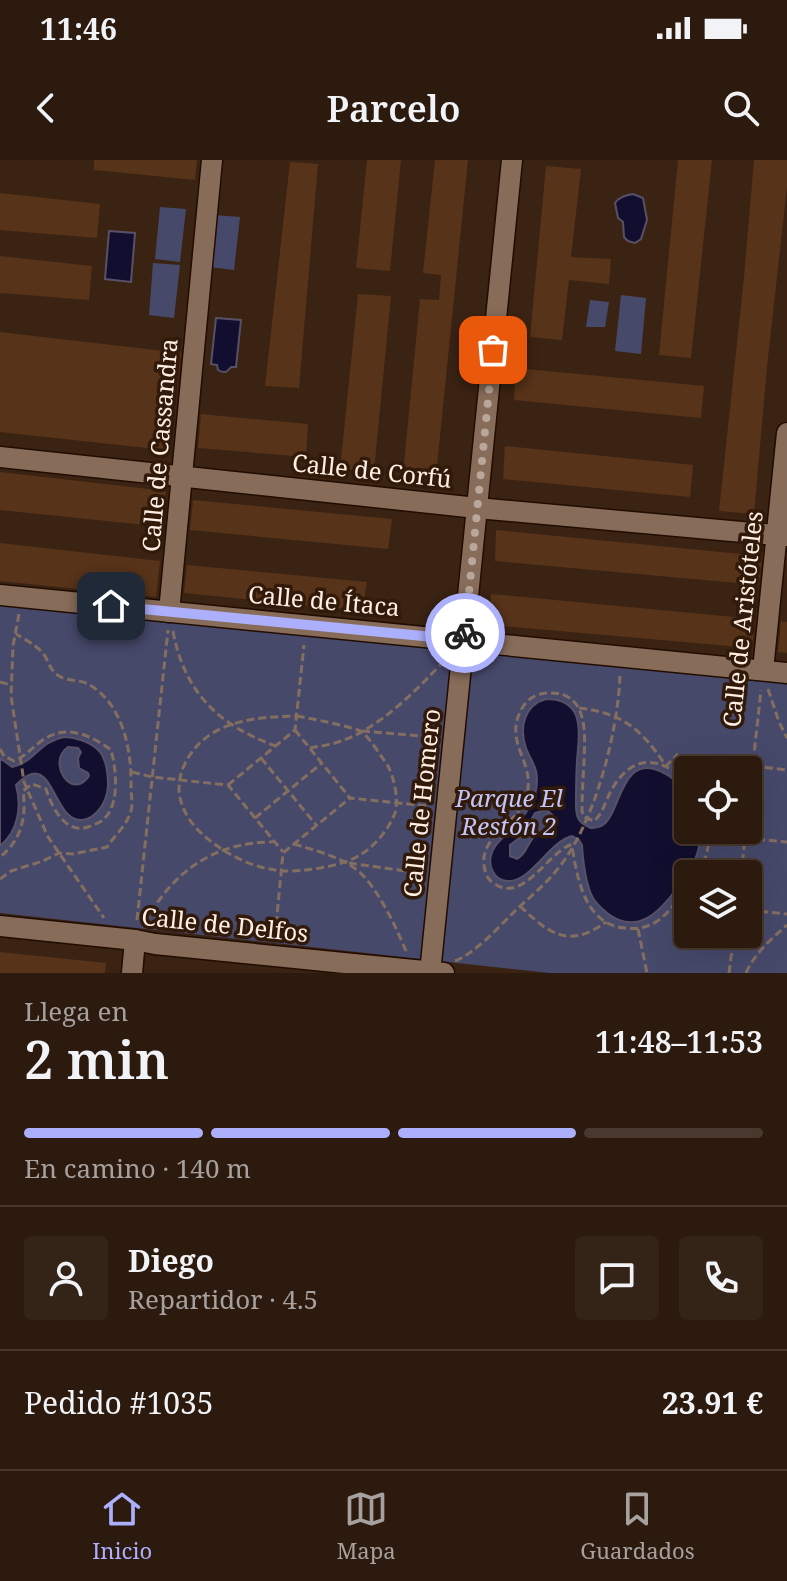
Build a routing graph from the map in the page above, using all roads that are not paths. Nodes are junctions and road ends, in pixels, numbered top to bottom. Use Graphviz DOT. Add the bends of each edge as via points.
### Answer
graph roads {
  1 [pos="212,160"];
  2 [pos="512,160"];
  3 [pos="787,433"];
  4 [pos="0,457"];
  5 [pos="181,476"];
  6 [pos="477,508"];
  7 [pos="782,535"];
  8 [pos="0,595"];
  9 [pos="169,612"];
  10 [pos="464,640"];
  11 [pos="763,670"];
  12 [pos="787,673"];
  13 [pos="0,926"];
  14 [pos="126,939"];
  15 [pos="429,972"];
  16 [pos="132,973"];
  1 -- 5 [label="street, Calle de Cassandra"];
  2 -- 6 [label="street, Calle de Homero"];
  3 -- 7 [label="street, Calle de Aristóteles"];
  4 -- 5 [label="street, Calle de Corfú"];
  5 -- 6 [label="street, Calle de Corfú"];
  5 -- 9 [label="street, Calle de Cassandra"];
  6 -- 7 [label="street, Calle de Corfú"];
  6 -- 10 [label="street, Calle de Homero"];
  7 -- 11 [label="street, Calle de Aristóteles"];
  8 -- 9 [label="street, Calle de Ítaca"];
  9 -- 10 [label="street, Calle de Ítaca"];
  10 -- 11 [label="street, Calle de Ítaca"];
  10 -- 15 [label="street, Calle de Homero"];
  11 -- 12 [label="street, Calle de Ítaca"];
  13 -- 14 [label="street, Calle de Delfos"];
  14 -- 15 [label="street, Calle de Delfos"];
  14 -- 16 [label="street"];
}
